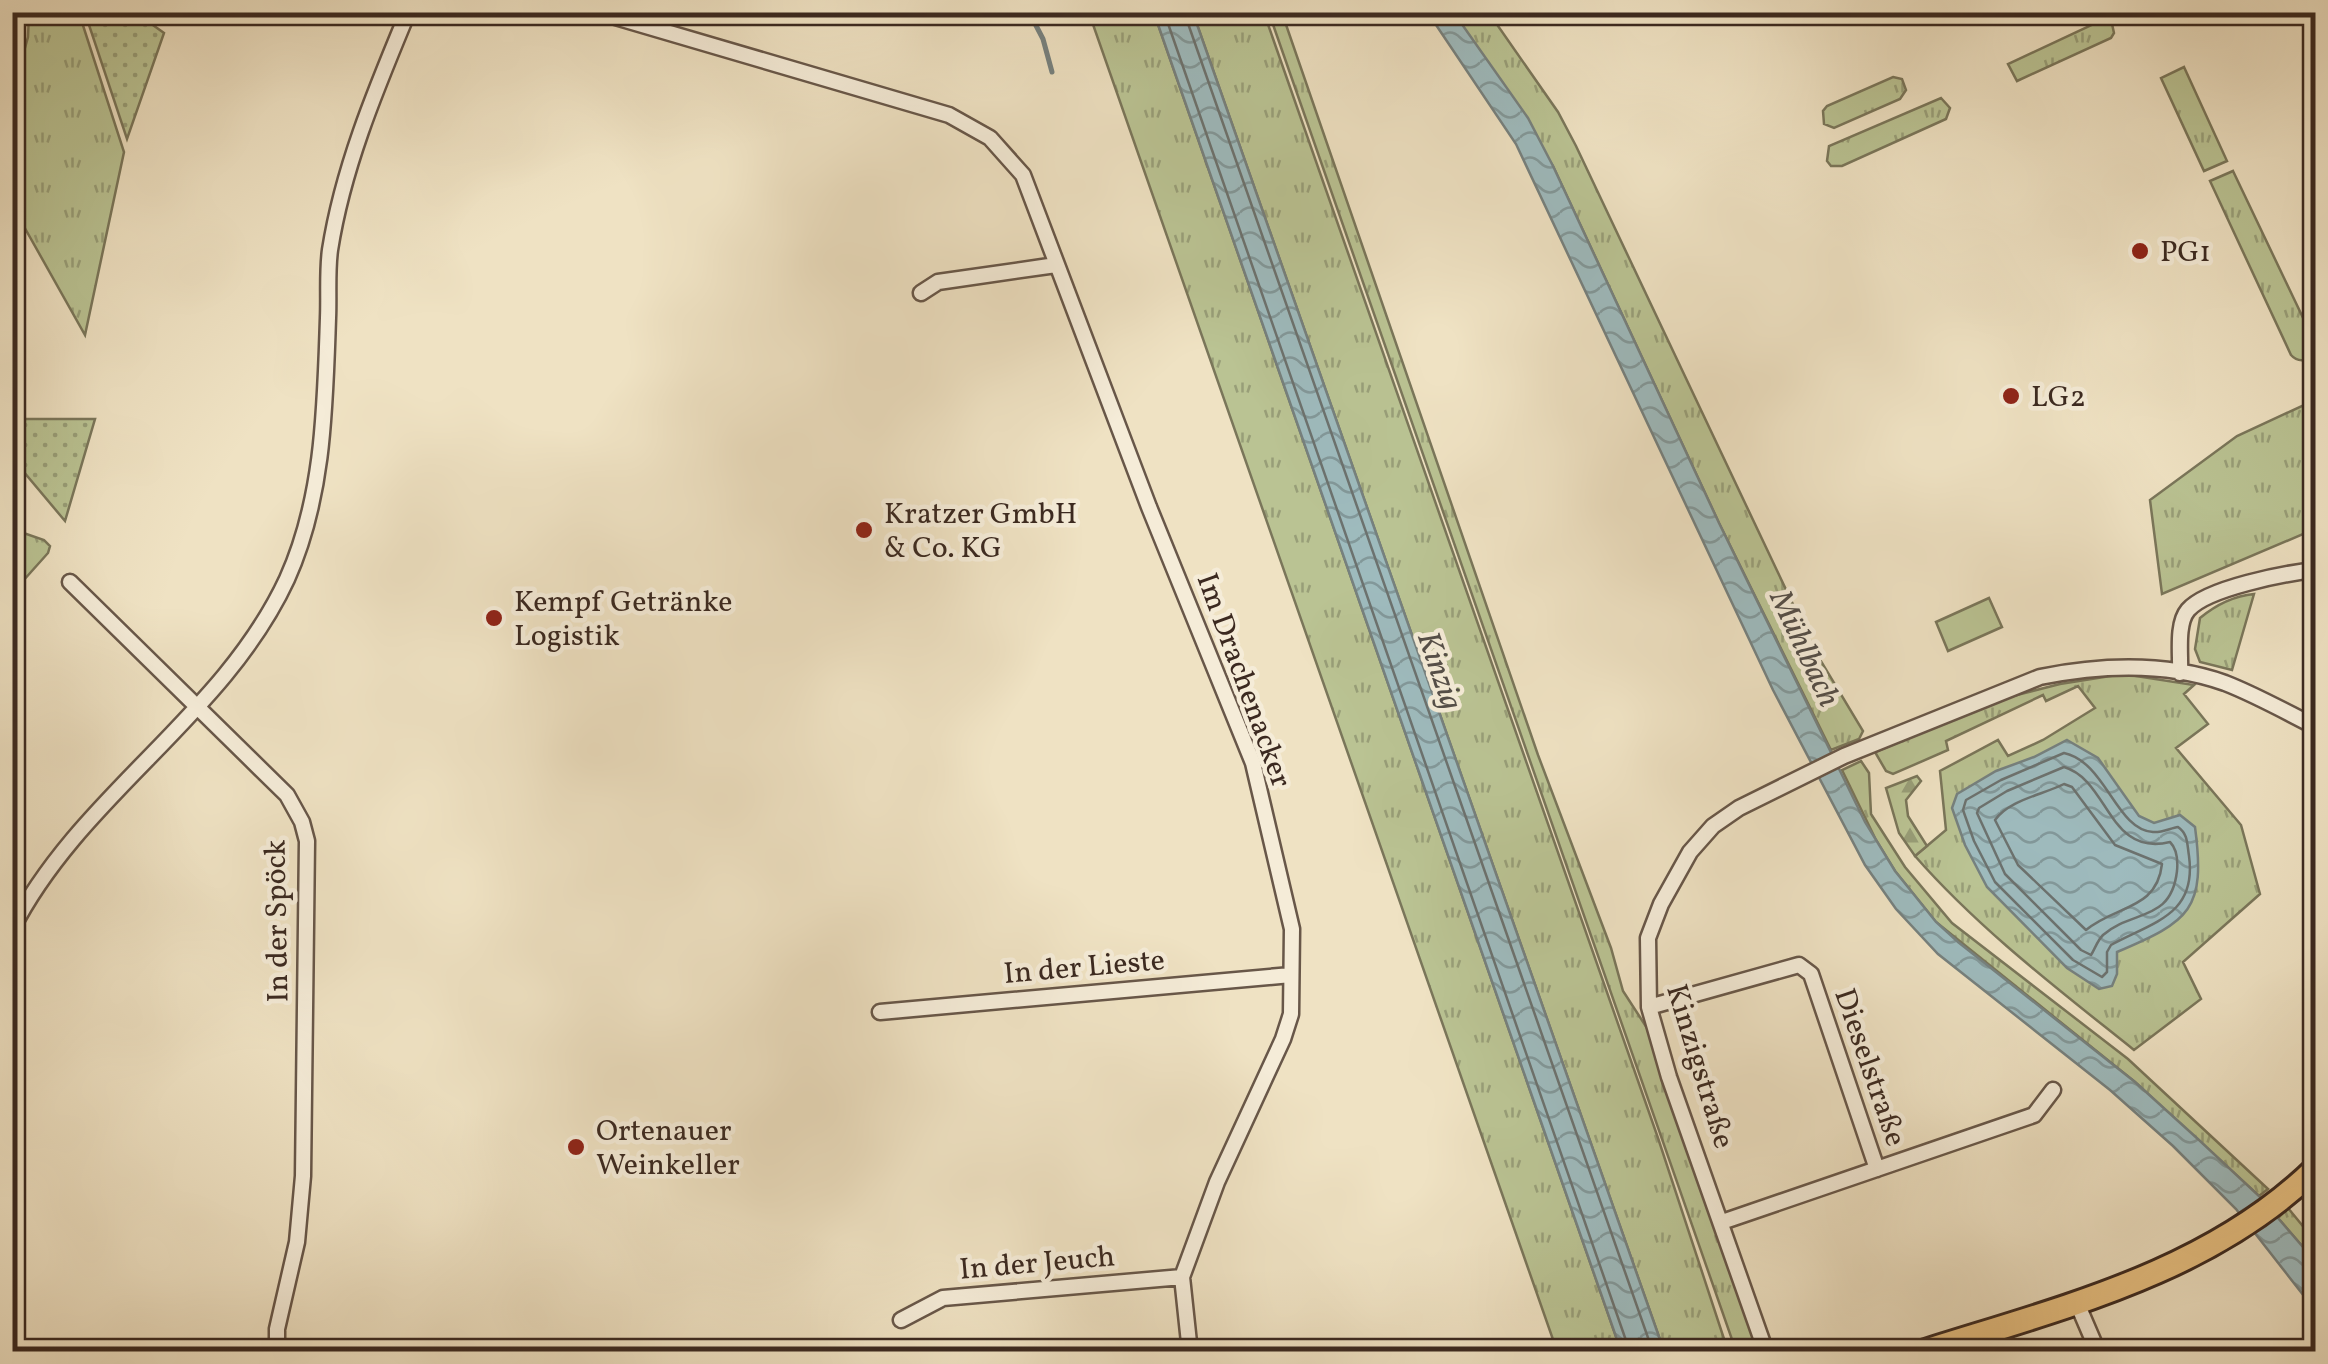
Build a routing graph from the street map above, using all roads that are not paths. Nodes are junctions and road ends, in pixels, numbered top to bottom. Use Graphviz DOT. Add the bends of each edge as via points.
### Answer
graph roads {
  1 [pos="408,12"];
  2 [pos="598,12"];
  3 [pos="1056,265"];
  4 [pos="920,293"];
  5 [pos="2316,570"];
  6 [pos="70,582"];
  7 [pos="2180,672"];
  8 [pos="200,708"];
  9 [pos="2316,727"];
  10 [pos="12,929"];
  11 [pos="1292,975"];
  12 [pos="1649,1007"];
  13 [pos="880,1012"];
  14 [pos="2053,1090"];
  15 [pos="1877,1168"];
  16 [pos="2316,1168"];
  17 [pos="1722,1222"];
  18 [pos="1182,1277"];
  19 [pos="2077,1303"];
  20 [pos="901,1320"];
  21 [pos="278,1352"];
  22 [pos="1190,1352"];
  23 [pos="1766,1352"];
  24 [pos="1922,1352"];
  25 [pos="2098,1352"];
  1 -- 8 [label="street" via="366,114 330,252 321,441 304,535 265,622"];
  2 -- 3 [label="street, Im Drachenacker" via="972,125 1023,176"];
  3 -- 4 [label="street" via="938,282"];
  3 -- 11 [label="street, Im Drachenacker" via="1253,763 1292,929"];
  5 -- 7 [label="street" via="2228,590 2188,610"];
  6 -- 8 [label="street, In der Spöck"];
  7 -- 9 [label="street, Kinzigstraße" via="2248,692"];
  7 -- 12 [label="street, Kinzigstraße" via="2123,667 2040,676 1844,756 1738,808 1690,852 1661,904 1648,938"];
  8 -- 10 [label="street" via="52,864"];
  8 -- 21 [label="street, In der Spöck" via="287,795 306,842 303,1176"];
  11 -- 13 [label="street, In der Lieste"];
  11 -- 18 [label="street, Im Drachenacker" via="1283,1039"];
  12 -- 15 [label="street, Dieselstraße" via="1800,965 1811,974"];
  12 -- 17 [label="street, Kinzigstraße"];
  14 -- 15 [label="street" via="2034,1115"];
  15 -- 17 [label="street"];
  16 -- 19 [label="main road" via="2221,1241"];
  17 -- 23 [label="street, Kinzigstraße"];
  18 -- 20 [label="street, In der Jeuch" via="942,1298"];
  18 -- 22 [label="street, Im Drachenacker"];
  19 -- 24 [label="main road"];
  19 -- 25 [label="street"];
}
